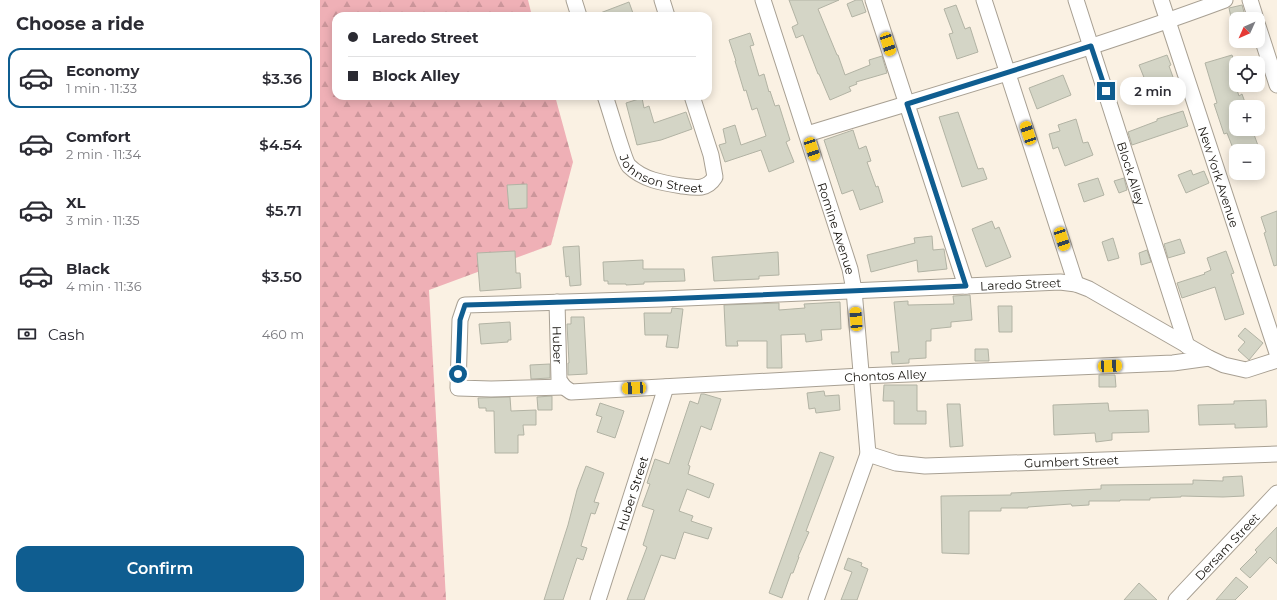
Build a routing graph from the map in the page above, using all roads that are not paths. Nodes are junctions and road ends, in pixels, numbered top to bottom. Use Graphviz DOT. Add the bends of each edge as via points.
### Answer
graph roads {
  1 [pos="574,0"];
  2 [pos="662,0"];
  3 [pos="763,0"];
  4 [pos="873,0"];
  5 [pos="984,0"];
  6 [pos="1076,0"];
  7 [pos="1161,0"];
  8 [pos="1225,0"];
  9 [pos="1250,0"];
  10 [pos="578,12"];
  11 [pos="666,12"];
  12 [pos="1254,12"];
  13 [pos="1168,21"];
  14 [pos="1091,46"];
  15 [pos="1265,48"];
  16 [pos="1008,73"];
  17 [pos="1277,85"];
  18 [pos="606,100"];
  19 [pos="693,100"];
  20 [pos="907,104"];
  21 [pos="807,134"];
  22 [pos="1076,284"];
  23 [pos="966,286"];
  24 [pos="854,290"];
  25 [pos="557,302"];
  26 [pos="1187,346"];
  27 [pos="1277,352"];
  28 [pos="1209,358"];
  29 [pos="1277,360"];
  30 [pos="861,376"];
  31 [pos="564,387"];
  32 [pos="666,387"];
  33 [pos="458,388"];
  34 [pos="868,454"];
  35 [pos="1277,454"];
  36 [pos="1277,493"];
  37 [pos="598,600"];
  38 [pos="816,600"];
  39 [pos="1176,600"];
  1 -- 10 [label="street"];
  2 -- 11 [label="street"];
  3 -- 21 [label="street, Romine Avenue"];
  4 -- 20 [label="street"];
  5 -- 16 [label="street"];
  6 -- 14 [label="street, Block Alley"];
  7 -- 13 [label="street, New York Avenue"];
  8 -- 13 [label="street"];
  9 -- 12 [label="street"];
  13 -- 14 [label="street"];
  13 -- 27 [label="street, New York Avenue"];
  14 -- 16 [label="street"];
  14 -- 26 [label="street, Block Alley"];
  15 -- 17 [label="street"];
  16 -- 20 [label="street"];
  16 -- 22 [label="street"];
  18 -- 19 [label="street, Johnson Street" via="627,165 641,176 662,183 693,187 706,186 715,177 711,155"];
  20 -- 21 [label="street"];
  20 -- 23 [label="street"];
  21 -- 24 [label="street, Romine Avenue" via="850,269"];
  22 -- 23 [label="street, Laredo Street" via="1060,282"];
  22 -- 26 [label="street, Laredo Street"];
  23 -- 24 [label="street, Laredo Street"];
  24 -- 25 [label="street, Laredo Street"];
  24 -- 30 [label="street, Romine Avenue"];
  25 -- 31 [label="street, Huber" via="559,380"];
  25 -- 33 [label="street, Laredo Street" via="465,305 460,320"];
  26 -- 28 [label="street, Laredo Street"];
  28 -- 29 [label="street, Laredo Street" via="1224,365 1246,370"];
  28 -- 30 [label="street, Chontos Alley" via="1173,363"];
  30 -- 32 [label="street, Chontos Alley"];
  30 -- 34 [label="street, Romine Avenue"];
  31 -- 32 [label="street, Chontos Alley" via="570,392"];
  31 -- 33 [label="street, Chontos Alley"];
  32 -- 37 [label="street, Huber Street"];
  34 -- 35 [label="street, Gumbert Street" via="896,463 925,466"];
  34 -- 38 [label="street, Romine Avenue"];
  36 -- 39 [label="street, Dersam Street"];
}
